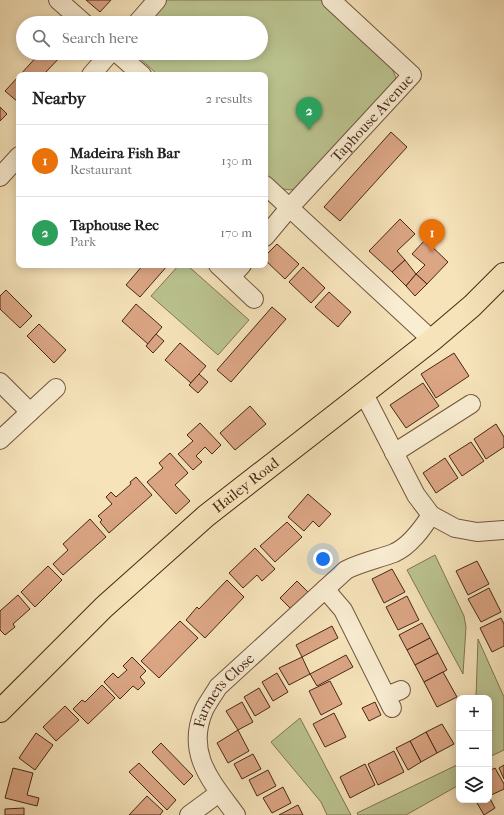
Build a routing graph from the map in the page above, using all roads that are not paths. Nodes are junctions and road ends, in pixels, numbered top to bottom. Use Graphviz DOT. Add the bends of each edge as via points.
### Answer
graph roads {
  1 [pos="58,0"];
  2 [pos="157,0"];
  3 [pos="331,0"];
  4 [pos="76,16"];
  5 [pos="143,16"];
  6 [pos="104,60"];
  7 [pos="125,60"];
  8 [pos="94,72"];
  9 [pos="139,72"];
  10 [pos="16,159"];
  11 [pos="0,177"];
  12 [pos="268,189"];
  13 [pos="290,208"];
  14 [pos="268,234"];
  15 [pos="236,271"];
  16 [pos="504,274"];
  17 [pos="254,300"];
  18 [pos="432,340"];
  19 [pos="0,382"];
  20 [pos="56,388"];
  21 [pos="363,392"];
  22 [pos="471,404"];
  23 [pos="30,412"];
  24 [pos="0,440"];
  25 [pos="394,453"];
  26 [pos="431,515"];
  27 [pos="504,530"];
  28 [pos="325,589"];
  29 [pos="393,698"];
  30 [pos="0,711"];
  31 [pos="219,793"];
  32 [pos="189,815"];
  33 [pos="236,815"];
  1 -- 4 [label="street"];
  2 -- 5 [label="street"];
  3 -- 13 [label="street, Taphouse Avenue" via="412,75"];
  6 -- 8 [label="street"];
  7 -- 9 [label="street"];
  10 -- 11 [label="street"];
  12 -- 13 [label="street"];
  13 -- 14 [label="street, Taphouse Avenue"];
  13 -- 18 [label="street"];
  15 -- 17 [label="street"];
  16 -- 18 [label="main road, Hailey Road"];
  18 -- 21 [label="main road, Hailey Road"];
  19 -- 23 [label="street"];
  20 -- 23 [label="street"];
  21 -- 25 [label="street"];
  21 -- 30 [label="main road, Hailey Road" via="200,521 104,607"];
  22 -- 25 [label="street"];
  23 -- 24 [label="street"];
  25 -- 26 [label="street" via="416,495"];
  26 -- 27 [label="street" via="456,528 477,532"];
  26 -- 28 [label="street, Farmers Close" via="424,527 403,548 351,568"];
  28 -- 29 [label="street" via="343,610"];
  28 -- 31 [label="street, Farmers Close" via="218,687 204,711 198,736 198,751 203,766"];
  31 -- 32 [label="street"];
  31 -- 33 [label="street, Farmers Close"];
}
